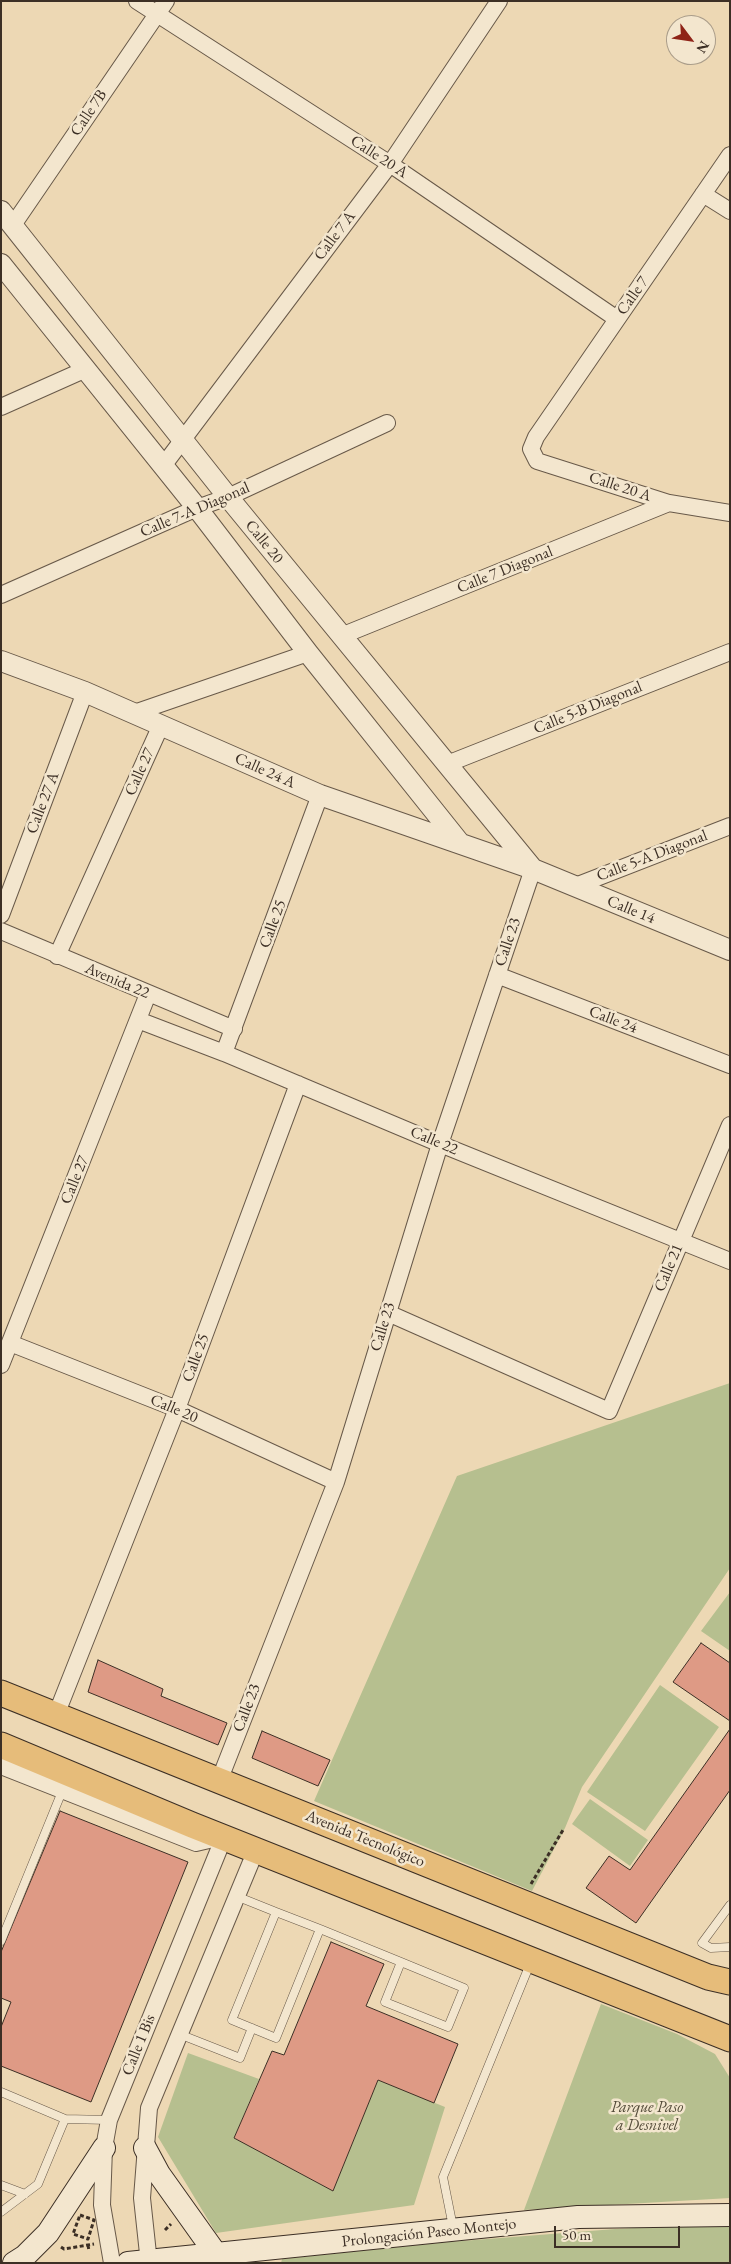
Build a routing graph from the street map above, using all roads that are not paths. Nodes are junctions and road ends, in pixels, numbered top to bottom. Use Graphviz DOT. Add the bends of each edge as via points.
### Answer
graph roads {
  1 [pos="137,1"];
  2 [pos="499,1"];
  3 [pos="161,8"];
  4 [pos="730,155"];
  5 [pos="390,164"];
  6 [pos="703,194"];
  7 [pos="730,211"];
  8 [pos="7,218"];
  9 [pos="1,264"];
  10 [pos="617,319"];
  11 [pos="84,370"];
  12 [pos="1,407"];
  13 [pos="387,423"];
  14 [pos="536,437"];
  15 [pos="184,440"];
  16 [pos="163,466"];
  17 [pos="228,497"];
  18 [pos="669,503"];
  19 [pos="197,508"];
  20 [pos="730,513"];
  21 [pos="1,595"];
  22 [pos="341,636"];
  23 [pos="730,652"];
  24 [pos="308,653"];
  25 [pos="1,661"];
  26 [pos="86,692"];
  27 [pos="134,713"];
  28 [pos="161,725"];
  29 [pos="447,764"];
  30 [pos="320,795"];
  31 [pos="730,826"];
  32 [pos="459,842"];
  33 [pos="533,869"];
  34 [pos="573,887"];
  35 [pos="1,915"];
  36 [pos="1,931"];
  37 [pos="730,950"];
  38 [pos="58,956"];
  39 [pos="497,975"];
  40 [pos="148,994"];
  41 [pos="138,1020"];
  42 [pos="234,1029"];
  43 [pos="224,1053"];
  44 [pos="730,1065"];
  45 [pos="298,1084"];
  46 [pos="730,1126"];
  47 [pos="440,1144"];
  48 [pos="680,1242"];
  49 [pos="730,1261"];
  50 [pos="388,1313"];
  51 [pos="10,1343"];
  52 [pos="1,1364"];
  53 [pos="177,1410"];
  54 [pos="336,1482"];
  55 [pos="1,1693"];
  56 [pos="56,1715"];
  57 [pos="1,1745"];
  58 [pos="1,1766"];
  59 [pos="219,1780"];
  60 [pos="66,1782"];
  61 [pos="224,1837"];
  62 [pos="256,1850"];
  63 [pos="236,1896"];
  64 [pos="730,1905"];
  65 [pos="276,1912"];
  66 [pos="320,1930"];
  67 [pos="1,1941"];
  68 [pos="730,1946"];
  69 [pos="532,1960"];
  70 [pos="401,1962"];
  71 [pos="730,1982"];
  72 [pos="252,2028"];
  73 [pos="179,2034"];
  74 [pos="730,2039"];
  75 [pos="1,2092"];
  76 [pos="65,2119"];
  77 [pos="108,2120"];
  78 [pos="104,2148"];
  79 [pos="145,2148"];
  80 [pos="1,2184"];
  81 [pos="25,2194"];
  82 [pos="1,2212"];
  83 [pos="730,2215"];
  84 [pos="454,2230"];
  85 [pos="216,2254"];
  86 [pos="268,2256"];
  87 [pos="142,2262"];
  88 [pos="14,2263"];
  89 [pos="112,2263"];
  1 -- 3 [label="street, Calle 20 A"];
  2 -- 5 [label="street, Calle 7 A"];
  3 -- 5 [label="street, Calle 20 A"];
  3 -- 8 [label="street, Calle 7B"];
  4 -- 6 [label="street, Calle 7"];
  5 -- 10 [label="street, Calle 20 A"];
  5 -- 15 [label="street, Calle 7 A"];
  6 -- 7 [label="street"];
  6 -- 10 [label="street, Calle 7"];
  8 -- 15 [label="street, Calle 20"];
  9 -- 11 [label="street, Calle 20"];
  10 -- 14 [label="street, Calle 7"];
  11 -- 12 [label="street"];
  11 -- 16 [label="street, Calle 20"];
  13 -- 17 [label="street, Calle 7-A Diagonal"];
  14 -- 18 [label="street, Calle 20 A" via="531,450 537,461"];
  15 -- 16 [label="street, Calle 7 A"];
  15 -- 17 [label="street, Calle 20"];
  16 -- 19 [label="street, Calle 20"];
  17 -- 19 [label="street, Calle 7-A Diagonal"];
  17 -- 22 [label="street, Calle 20"];
  18 -- 20 [label="street, Calle 20 A"];
  18 -- 22 [label="street, Calle 7 Diagonal"];
  19 -- 21 [label="street, Calle 7-A Diagonal"];
  19 -- 24 [label="street, Calle 20"];
  22 -- 29 [label="street, Calle 20"];
  23 -- 29 [label="street, Calle 5-B Diagonal"];
  24 -- 27 [label="street"];
  24 -- 32 [label="street, Calle 20"];
  25 -- 26 [label="street, Calle 24 A"];
  26 -- 27 [label="street, Calle 24 A"];
  26 -- 35 [label="street, Calle 27 A"];
  27 -- 28 [label="street, Calle 24 A"];
  28 -- 30 [label="street, Calle 24 A"];
  28 -- 38 [label="street, Calle 27"];
  29 -- 33 [label="street, Calle 20"];
  30 -- 32 [label="street, Calle 24 A"];
  30 -- 42 [label="street, Calle 25"];
  31 -- 34 [label="street, Calle 5-A Diagonal"];
  32 -- 33 [label="street, Calle 24 A"];
  33 -- 34 [label="street, Calle 14"];
  33 -- 39 [label="street, Calle 23"];
  34 -- 37 [label="street, Calle 14"];
  36 -- 38 [label="street, Avenida 22"];
  38 -- 40 [label="street, Avenida 22"];
  39 -- 44 [label="street, Calle 24"];
  39 -- 47 [label="street, Calle 23"];
  40 -- 41 [label="street, Calle 27"];
  40 -- 42 [label="street, Avenida 22"];
  41 -- 43 [label="street, Calle 22"];
  41 -- 51 [label="street, Calle 27"];
  42 -- 43 [label="street, Calle 25"];
  43 -- 45 [label="street, Calle 22"];
  45 -- 47 [label="street, Calle 22"];
  45 -- 53 [label="street, Calle 25"];
  46 -- 48 [label="street, Calle 21"];
  47 -- 48 [label="street, Calle 22"];
  47 -- 50 [label="street, Calle 23"];
  48 -- 49 [label="street, Calle 22"];
  48 -- 50 [label="street, Calle 21" via="609,1411"];
  50 -- 54 [label="street, Calle 23"];
  51 -- 52 [label="street, Calle 27"];
  51 -- 53 [label="street, Calle 20"];
  53 -- 54 [label="street, Calle 20"];
  53 -- 56 [label="street, Calle 25"];
  54 -- 59 [label="street, Calle 23"];
  55 -- 56 [label="main road, Avenida Tecnológico"];
  56 -- 59 [label="main road, Avenida Tecnológico"];
  57 -- 60 [label="main road"];
  58 -- 60 [label="street"];
  59 -- 71 [label="main road, Avenida Tecnológico" via="708,1977"];
  60 -- 61 [label="main road"];
  60 -- 67 [label="lane"];
  61 -- 62 [label="main road"];
  61 -- 77 [label="street, Calle 1 Bis"];
  62 -- 63 [label="street, Calle 1 Bis"];
  62 -- 69 [label="main road"];
  63 -- 65 [label="lane"];
  63 -- 73 [label="street, Calle 1 Bis"];
  64 -- 68 [label="lane" via="702,1943 711,1948"];
  65 -- 66 [label="lane"];
  65 -- 72 [label="lane" via="232,2020"];
  66 -- 70 [label="lane"];
  66 -- 72 [label="lane" via="276,2038"];
  69 -- 74 [label="main road"];
  69 -- 84 [label="lane" via="443,2177"];
  70 -- 70 [label="lane" via="464,1988 448,2027 385,2002"];
  72 -- 73 [label="lane" via="240,2058"];
  73 -- 79 [label="street, Calle 1 Bis" via="149,2108"];
  75 -- 76 [label="lane"];
  76 -- 77 [label="lane"];
  76 -- 81 [label="lane" via="38,2184"];
  77 -- 78 [label="street, Calle 1 Bis"];
  78 -- 88 [label="main road" via="48,2233"];
  78 -- 89 [label="street, Calle 1 Bis" via="102,2205"];
  79 -- 85 [label="main road" via="159,2174"];
  79 -- 87 [label="street, Calle 1 Bis"];
  80 -- 81 [label="lane"];
  81 -- 82 [label="lane"];
  83 -- 84 [label="main road, Prolongación Paseo Montejo" via="578,2217"];
  84 -- 86 [label="main road, Prolongación Paseo Montejo"];
  85 -- 86 [label="main road, Prolongación Paseo Montejo"];
  85 -- 87 [label="main road, Prolongación Paseo Montejo"];
}
